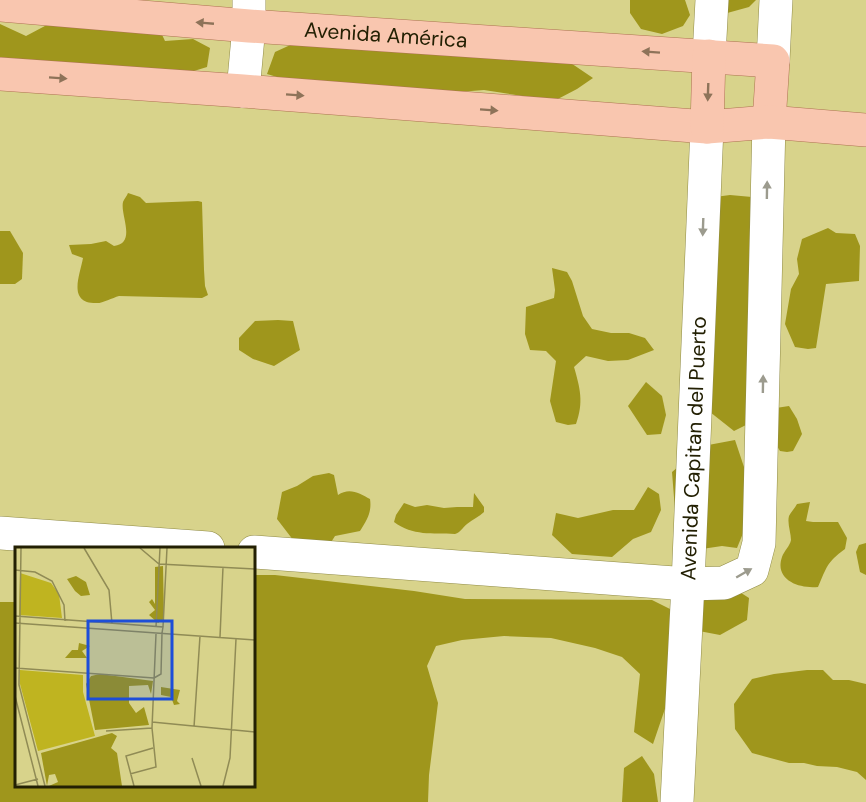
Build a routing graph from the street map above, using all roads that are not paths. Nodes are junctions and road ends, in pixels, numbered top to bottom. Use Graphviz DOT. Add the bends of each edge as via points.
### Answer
graph roads {
  1 [pos="711,0"];
  2 [pos="776,0"];
  3 [pos="0,5"];
  4 [pos="249,13"];
  5 [pos="709,56"];
  6 [pos="773,61"];
  7 [pos="0,74"];
  8 [pos="243,91"];
  9 [pos="769,122"];
  10 [pos="707,127"];
  11 [pos="866,130"];
  12 [pos="0,533"];
  13 [pos="182,547"];
  14 [pos="255,552"];
  15 [pos="688,584"];
  16 [pos="677,802"];
  1 -- 5 [label="street, Avenida Capitan del Puerto"];
  2 -- 6 [label="street, Avenida Capitan del Puerto"];
  4 -- 3 [label="main road, Avenida América, one-way"];
  5 -- 4 [label="main road, Avenida América, one-way"];
  4 -- 8 [label="street"];
  5 -- 6 [label="main road, Avenida América"];
  5 -- 10 [label="main road, Avenida Capitan del Puerto, one-way"];
  6 -- 9 [label="main road, Avenida Capitan del Puerto"];
  7 -- 8 [label="main road, one-way"];
  8 -- 10 [label="main road, one-way"];
  9 -- 10 [label="main road"];
  9 -- 11 [label="main road"];
  15 -- 9 [label="street, Avenida Capitan del Puerto, one-way" via="724,584 752,570 759,543"];
  10 -- 15 [label="street, Avenida Capitan del Puerto, one-way"];
  12 -- 13 [label="street"];
  14 -- 15 [label="street"];
  15 -- 16 [label="street"];
}
